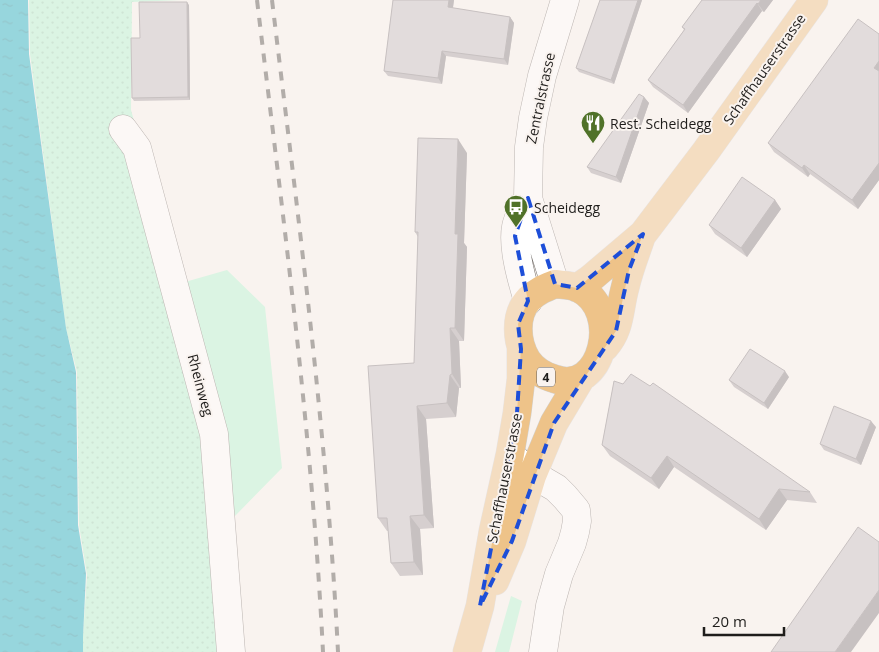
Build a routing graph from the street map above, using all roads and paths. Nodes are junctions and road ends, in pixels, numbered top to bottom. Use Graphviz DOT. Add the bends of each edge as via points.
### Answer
graph roads {
  1 [pos="566,0"];
  2 [pos="814,0"];
  3 [pos="123,130"];
  4 [pos="528,198"];
  5 [pos="643,234"];
  6 [pos="566,286"];
  7 [pos="528,300"];
  8 [pos="521,349"];
  9 [pos="600,353"];
  10 [pos="581,378"];
  11 [pos="510,454"];
  12 [pos="532,476"];
  13 [pos="480,606"];
  14 [pos="231,652"];
  15 [pos="466,652"];
  16 [pos="543,652"];
  1 -- 4 [label="street, Zentralstrasse" via="542,76 533,118"];
  2 -- 5 [label="main road, Schaffhauserstrasse / 4"];
  3 -- 14 [label="street, Rheinweg" via="137,148 214,434"];
  4 -- 6 [label="street, Zentralstrasse"];
  4 -- 7 [label="street, Zentralstrasse" via="515,236"];
  5 -- 6 [label="main road, Schaffhauserstrasse / 4" via="590,279"];
  5 -- 9 [label="main road, Schaffhauserstrasse / 4" via="630,270 616,331"];
  6 -- 7 [label="main road, 4" via="545,288"];
  6 -- 9 [label="main road, 4" via="588,295 597,305 604,329"];
  7 -- 8 [label="main road, 4" via="518,324"];
  8 -- 10 [label="main road, 4" via="528,361 545,376 558,381"];
  8 -- 11 [label="main road, Schaffhauserstrasse / 4" via="521,379"];
  9 -- 10 [label="main road, 4"];
  10 -- 12 [label="main road, Schaffhauserstrasse / 4" via="554,423"];
  11 -- 12 [label="street"];
  11 -- 13 [label="main road, Schaffhauserstrasse / 4"];
  12 -- 13 [label="main road, Schaffhauserstrasse / 4" via="512,541"];
  12 -- 16 [label="street" via="556,488 565,497 576,510 577,521 550,606"];
  13 -- 15 [label="main road, Schaffhauserstrasse / 4"];
}
